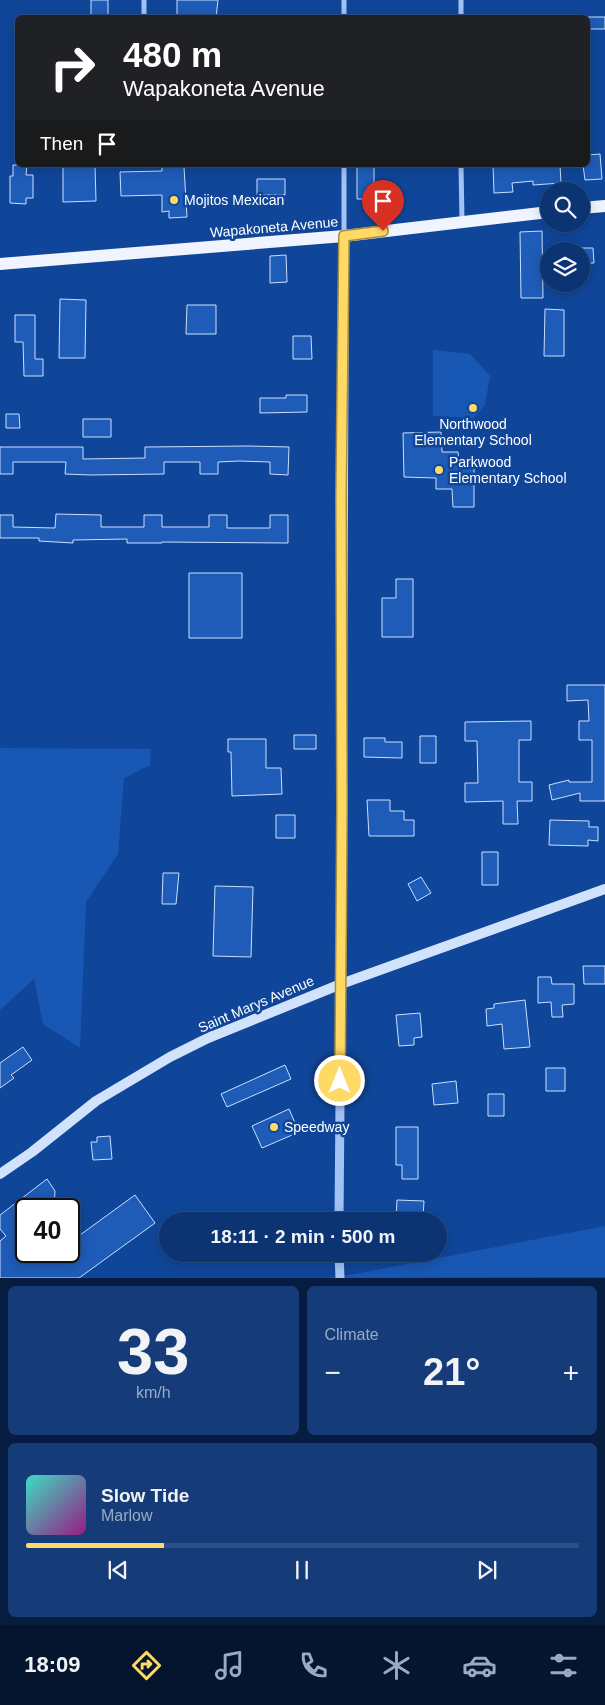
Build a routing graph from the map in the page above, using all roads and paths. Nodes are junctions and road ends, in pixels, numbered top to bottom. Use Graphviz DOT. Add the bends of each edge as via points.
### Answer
graph roads {
  1 [pos="144,0"];
  2 [pos="344,0"];
  3 [pos="461,0"];
  4 [pos="144,15"];
  5 [pos="344,15"];
  6 [pos="461,15"];
  7 [pos="344,167"];
  8 [pos="461,167"];
  9 [pos="605,206"];
  10 [pos="590,207"];
  11 [pos="540,213"];
  12 [pos="462,222"];
  13 [pos="344,236"];
  14 [pos="0,264"];
  15 [pos="605,889"];
  16 [pos="340,984"];
  17 [pos="0,1174"];
  18 [pos="339,1212"];
  19 [pos="339,1262"];
  20 [pos="340,1278"];
  1 -- 4 [label="street"];
  2 -- 5 [label="street"];
  3 -- 6 [label="street"];
  7 -- 13 [label="street"];
  8 -- 12 [label="street"];
  9 -- 10 [label="main road"];
  11 -- 12 [label="main road, Wapakoneta Avenue"];
  12 -- 13 [label="main road, Wapakoneta Avenue"];
  13 -- 14 [label="main road, Wapakoneta Avenue"];
  13 -- 16 [label="main road"];
  15 -- 16 [label="main road, Saint Marys Avenue"];
  16 -- 17 [label="main road, Saint Marys Avenue" via="170,1057 96,1101"];
  16 -- 18 [label="street"];
  19 -- 20 [label="street"];
}
